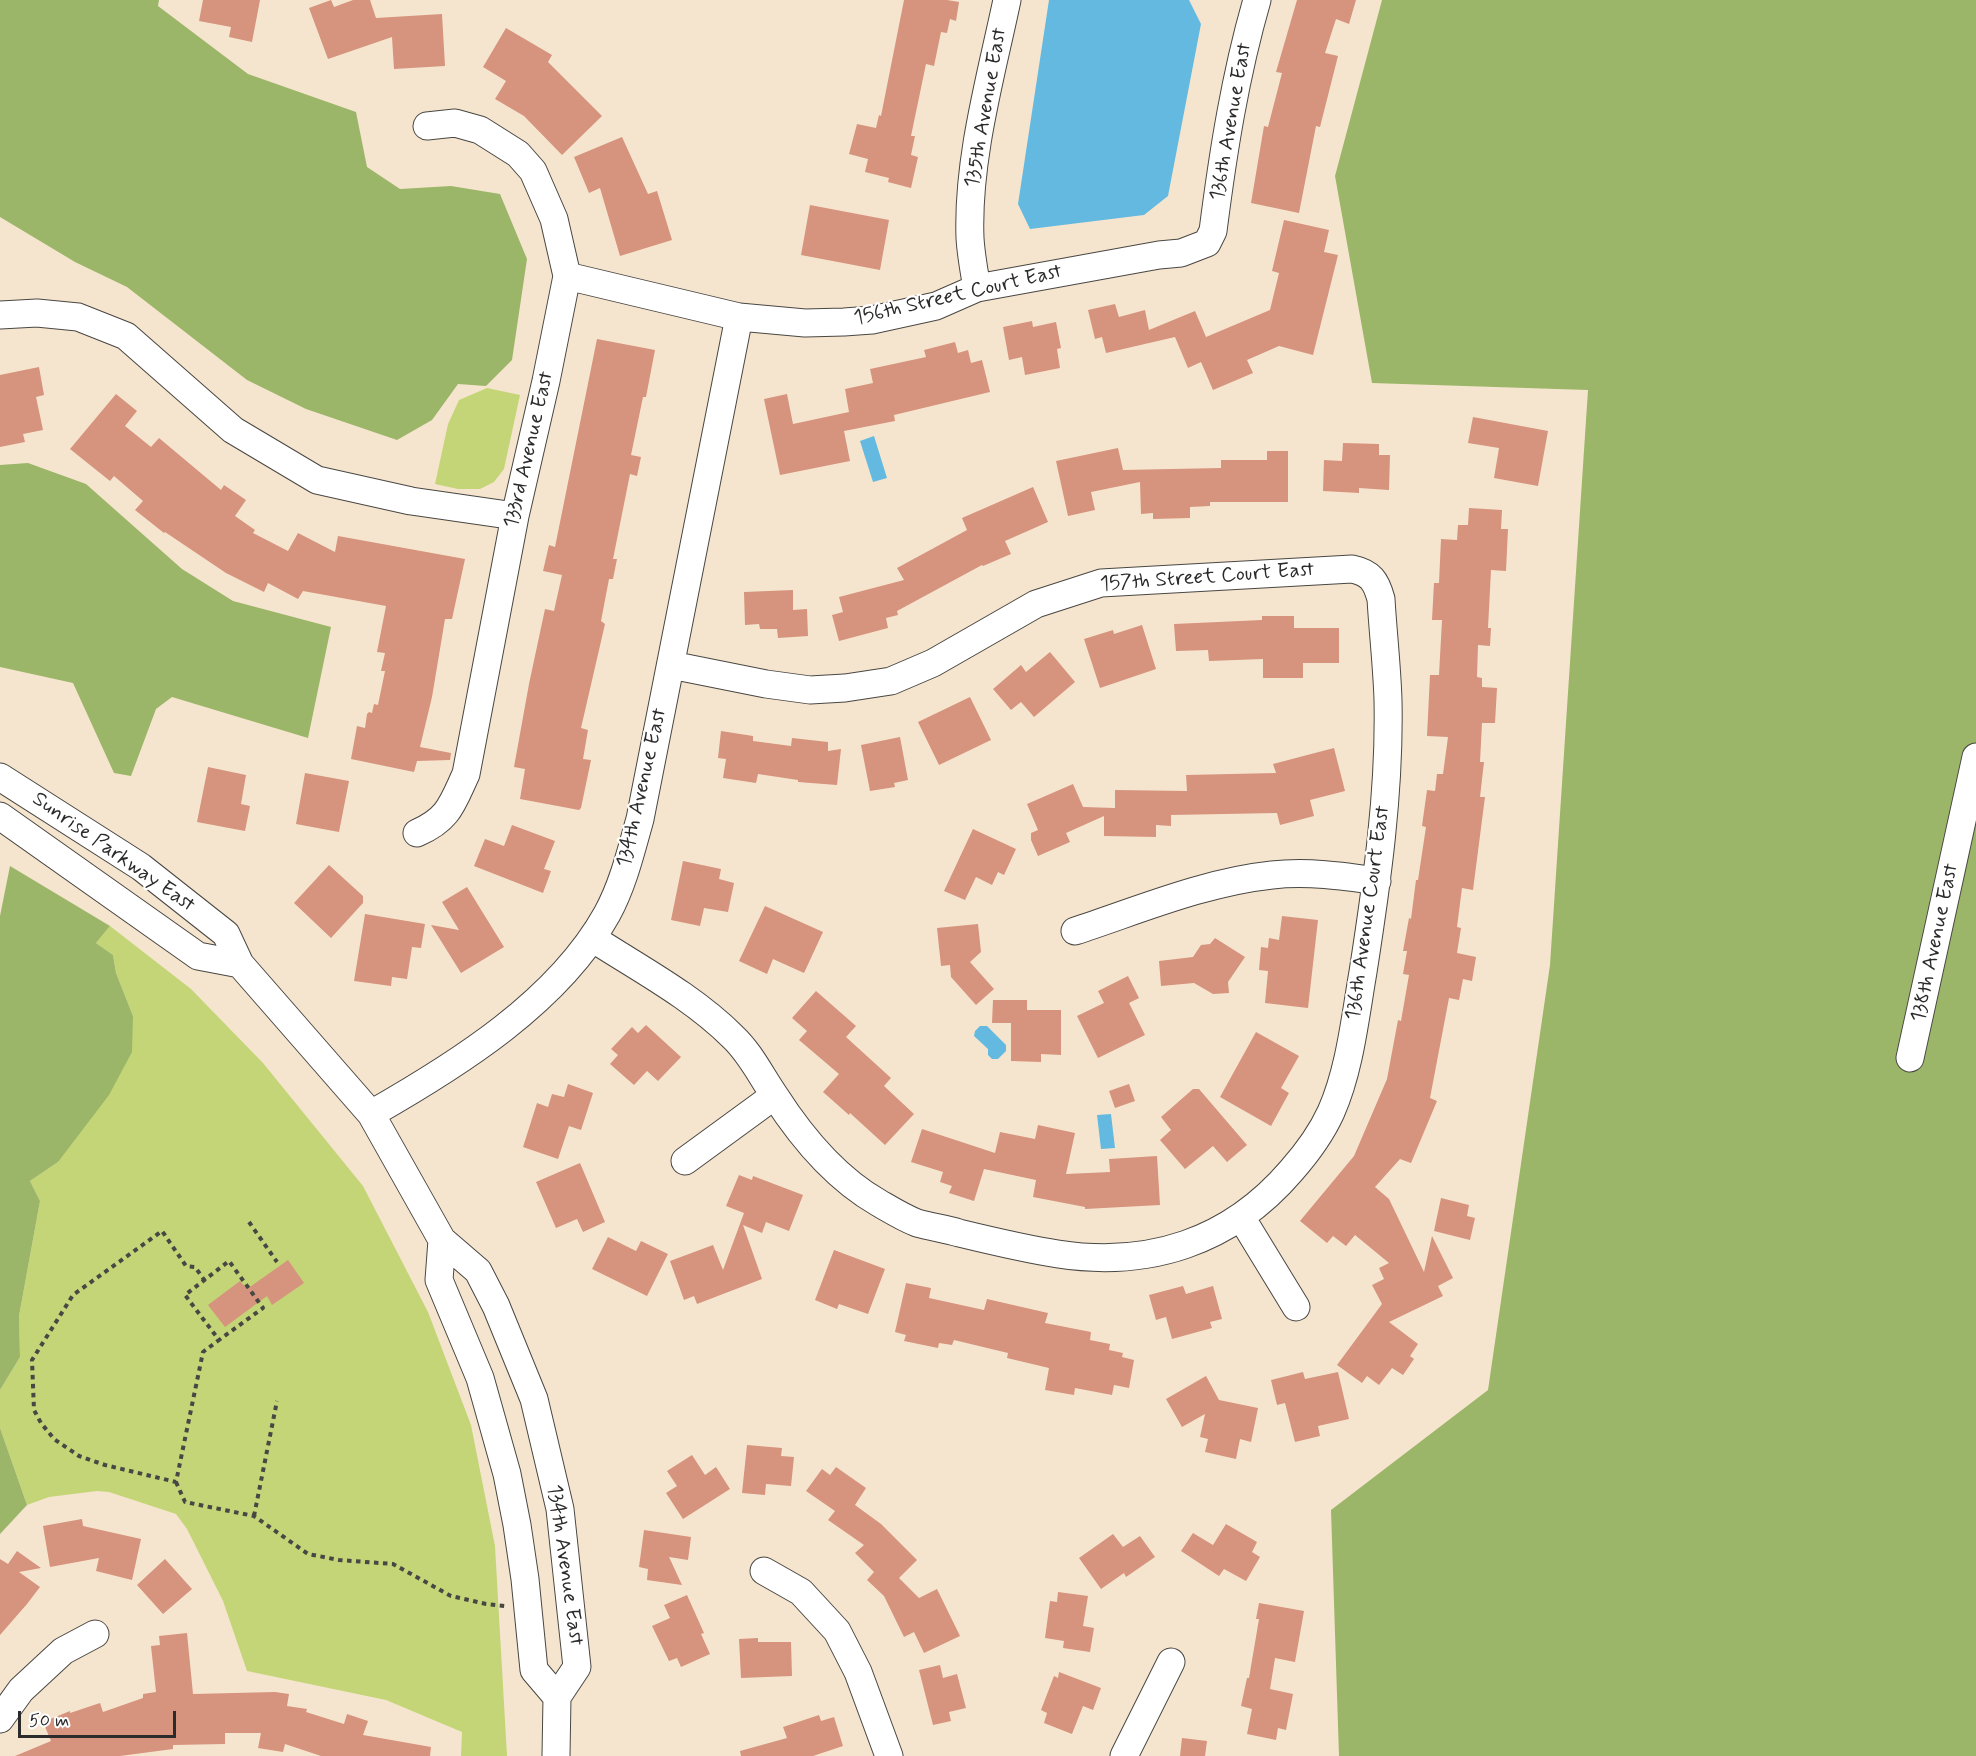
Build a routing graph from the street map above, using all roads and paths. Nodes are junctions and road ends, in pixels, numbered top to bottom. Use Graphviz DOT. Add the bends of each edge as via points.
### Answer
graph roads {
  1 [pos="1007,0"];
  2 [pos="1257,0"];
  3 [pos="427,126"];
  4 [pos="1207,243"];
  5 [pos="567,276"];
  6 [pos="977,288"];
  7 [pos="0,315"];
  8 [pos="740,317"];
  9 [pos="515,516"];
  10 [pos="1370,575"];
  11 [pos="671,665"];
  12 [pos="1976,758"];
  13 [pos="0,777"];
  14 [pos="0,816"];
  15 [pos="417,833"];
  16 [pos="1377,881"];
  17 [pos="1075,931"];
  18 [pos="592,938"];
  19 [pos="240,964"];
  20 [pos="1910,1058"];
  21 [pos="774,1096"];
  22 [pos="371,1114"];
  23 [pos="685,1161"];
  24 [pos="1241,1217"];
  25 [pos="249,1222"];
  26 [pos="442,1240"];
  27 [pos="277,1262"];
  28 [pos="205,1281"];
  29 [pos="1296,1307"];
  30 [pos="219,1340"];
  31 [pos="277,1401"];
  32 [pos="176,1482"];
  33 [pos="254,1516"];
  34 [pos="764,1571"];
  35 [pos="512,1607"];
  36 [pos="95,1634"];
  37 [pos="1171,1662"];
  38 [pos="557,1697"];
  39 [pos="0,1719"];
  40 [pos="556,1756"];
  41 [pos="889,1756"];
  42 [pos="1124,1756"];
  1 -- 6 [label="street, 135th Avenue East" via="978,142 971,200 970,236"];
  2 -- 4 [label="street, 136th Avenue East" via="1241,55 1213,231"];
  3 -- 5 [label="street, 133rd Avenue East" via="455,123 480,130 518,154 533,171 554,219"];
  4 -- 6 [label="street, 156th Street Court East" via="1181,253"];
  5 -- 8 [label="street, 156th Street Court East"];
  5 -- 9 [label="street, 133rd Avenue East"];
  6 -- 8 [label="street, 156th Street Court East" via="936,306 872,320 805,323"];
  7 -- 9 [label="street" via="78,317 126,336 233,430 317,480 411,501"];
  8 -- 11 [label="street, 134th Avenue East"];
  9 -- 15 [label="street, 133rd Avenue East" via="466,774 447,813"];
  10 -- 11 [label="street, 157th Street Court East" via="1352,569 1101,583 1036,604 933,663 891,681 844,688 810,690"];
  10 -- 16 [label="street, 136th Avenue Court East" via="1381,599 1388,699 1384,816"];
  11 -- 18 [label="street, 134th Avenue East" via="627,865 608,913"];
  12 -- 20 [label="street, 138th Avenue East"];
  13 -- 19 [label="street, Sunrise Parkway East" via="141,867 226,934"];
  14 -- 19 [label="street, Sunrise Parkway East" via="198,956"];
  16 -- 17 [label="street" via="1320,874 1239,879"];
  16 -- 24 [label="street, 136th Avenue Court East" via="1350,1051 1331,1112 1301,1160 1275,1190"];
  18 -- 21 [label="street, 136th Avenue Court East" via="711,1017 756,1065"];
  18 -- 22 [label="street, 134th Avenue East" via="568,971 508,1026"];
  19 -- 22 [label="street, Sunrise Parkway East"];
  21 -- 23 [label="street"];
  21 -- 24 [label="street, 136th Avenue Court East" via="823,1159 848,1183 915,1222 1047,1252 1114,1258 1157,1252 1204,1238"];
  22 -- 26 [label="street, 134th Avenue East"];
  24 -- 29 [label="street"];
  25 -- 27 [label="path"];
  26 -- 38 [label="street, 134th Avenue East" via="439,1280 480,1378 507,1474 525,1579 534,1670"];
  26 -- 38 [label="street, 134th Avenue East" via="478,1271 534,1399 560,1509 577,1667"];
  28 -- 30 [label="path" via="185,1295"];
  28 -- 30 [label="path" via="229,1261 263,1308"];
  28 -- 32 [label="path" via="195,1267 186,1266 162,1231 73,1295 32,1360 34,1410 54,1439 80,1456 105,1465"];
  30 -- 32 [label="path" via="203,1352"];
  31 -- 33 [label="path"];
  32 -- 33 [label="path" via="185,1502"];
  33 -- 35 [label="path" via="308,1554 393,1564 451,1596"];
  34 -- 41 [label="street" via="801,1592 837,1631 858,1672"];
  36 -- 39 [label="street" via="63,1651 21,1690"];
  37 -- 42 [label="street"];
  38 -- 40 [label="street"];
}
